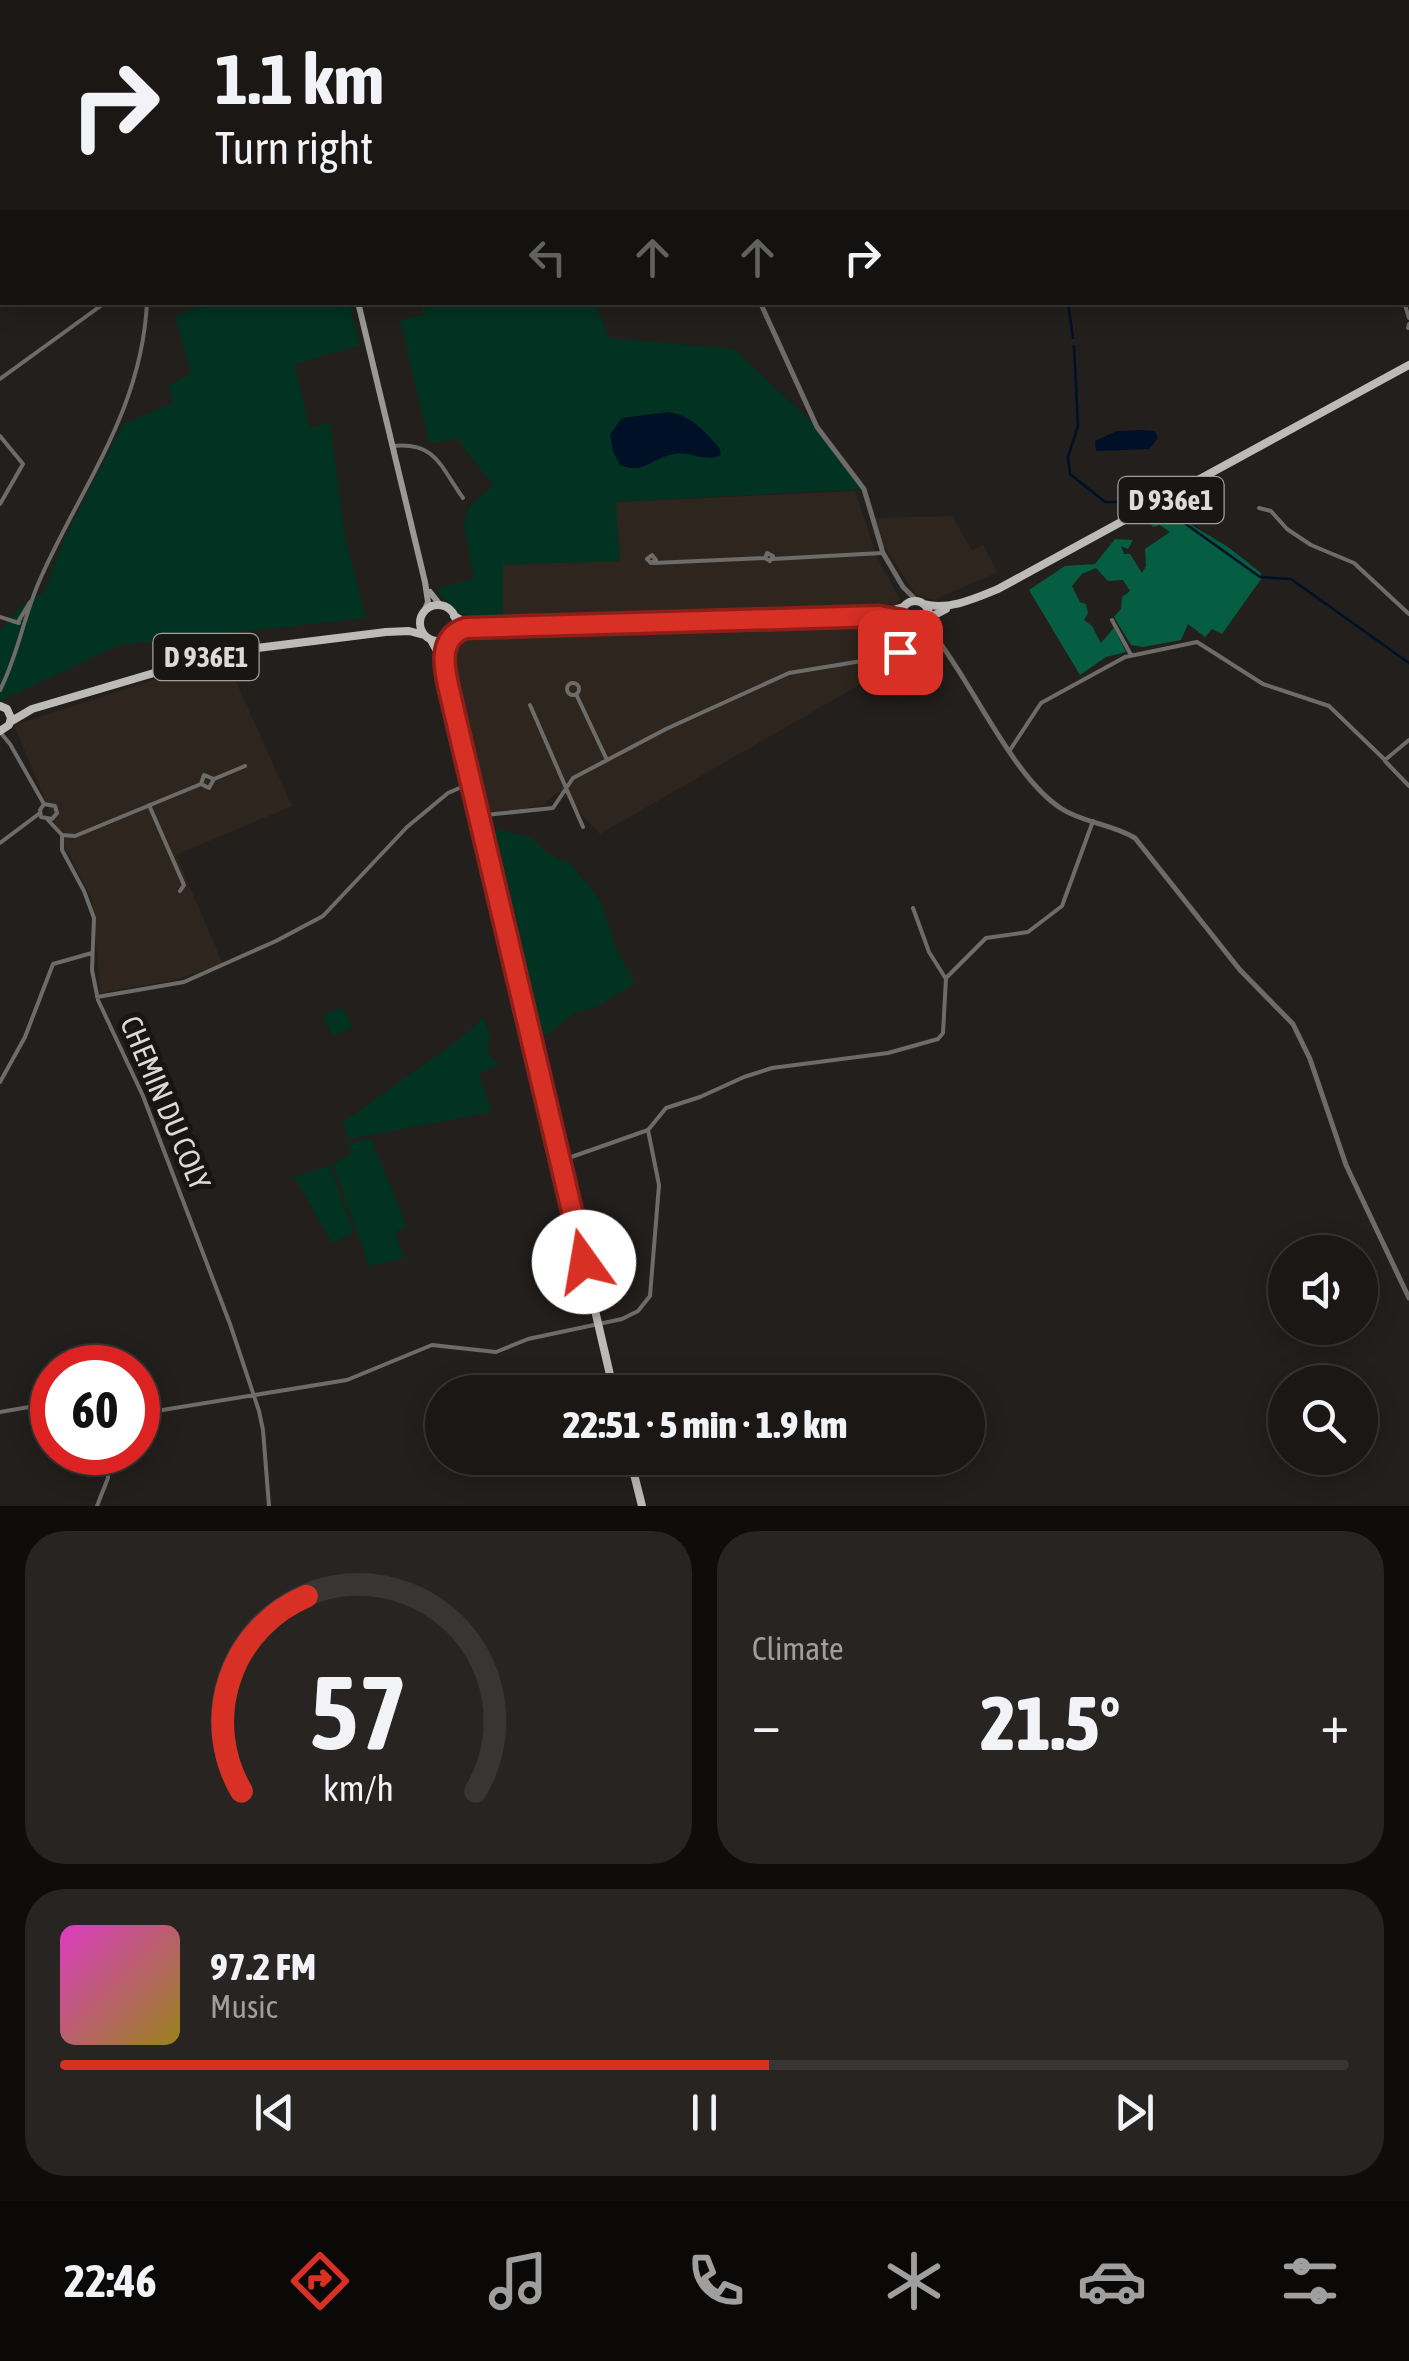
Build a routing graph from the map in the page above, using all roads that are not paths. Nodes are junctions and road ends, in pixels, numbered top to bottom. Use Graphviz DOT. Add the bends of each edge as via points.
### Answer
graph roads {
  1 [pos="102,305"];
  2 [pos="146,305"];
  3 [pos="359,305"];
  4 [pos="761,305"];
  5 [pos="1409,367"];
  6 [pos="3,372"];
  7 [pos="0,379"];
  8 [pos="0,436"];
  9 [pos="8,444"];
  10 [pos="392,446"];
  11 [pos="0,452"];
  12 [pos="463,498"];
  13 [pos="0,504"];
  14 [pos="1259,508"];
  15 [pos="883,553"];
  16 [pos="654,563"];
  17 [pos="425,582"];
  18 [pos="903,586"];
  19 [pos="34,593"];
  20 [pos="921,602"];
  21 [pos="441,606"];
  22 [pos="904,607"];
  23 [pos="1409,614"];
  24 [pos="423,615"];
  25 [pos="454,616"];
  26 [pos="0,617"];
  27 [pos="929,619"];
  28 [pos="1112,620"];
  29 [pos="903,621"];
  30 [pos="18,622"];
  31 [pos="22,628"];
  32 [pos="918,628"];
  33 [pos="386,632"];
  34 [pos="451,635"];
  35 [pos="428,637"];
  36 [pos="937,639"];
  37 [pos="904,640"];
  38 [pos="934,648"];
  39 [pos="898,651"];
  40 [pos="1131,655"];
  41 [pos="444,665"];
  42 [pos="0,690"];
  43 [pos="576,694"];
  44 [pos="530,705"];
  45 [pos="3,706"];
  46 [pos="32,709"];
  47 [pos="5,727"];
  48 [pos="1409,740"];
  49 [pos="10,744"];
  50 [pos="1010,750"];
  51 [pos="608,760"];
  52 [pos="1385,760"];
  53 [pos="244,766"];
  54 [pos="470,782"];
  55 [pos="565,785"];
  56 [pos="1409,786"];
  57 [pos="44,804"];
  58 [pos="149,805"];
  59 [pos="40,813"];
  60 [pos="487,815"];
  61 [pos="55,816"];
  62 [pos="46,820"];
  63 [pos="1093,821"];
  64 [pos="28,824"];
  65 [pos="583,827"];
  66 [pos="57,828"];
  67 [pos="62,835"];
  68 [pos="0,843"];
  69 [pos="180,890"];
  70 [pos="913,908"];
  71 [pos="92,953"];
  72 [pos="946,979"];
  73 [pos="97,997"];
  74 [pos="0,1082"];
  75 [pos="648,1130"];
  76 [pos="560,1161"];
  77 [pos="1409,1298"];
  78 [pos="598,1323"];
  79 [pos="610,1375"];
  80 [pos="253,1395"];
  81 [pos="30,1407"];
  82 [pos="160,1410"];
  83 [pos="0,1412"];
  84 [pos="108,1475"];
  85 [pos="634,1475"];
  86 [pos="97,1506"];
  87 [pos="269,1506"];
  88 [pos="642,1506"];
  1 -- 6 [label="street"];
  2 -- 19 [label="street" via="140,358 118,428"];
  3 -- 10 [label="main road"];
  4 -- 15 [label="street" via="817,427 864,489"];
  5 -- 20 [label="main road, D 936e1" via="998,589 959,602"];
  5 -- 27 [label="main road, D 936e1" via="1001,593"];
  6 -- 7 [label="street"];
  8 -- 9 [label="street"];
  9 -- 11 [label="street"];
  9 -- 13 [label="street" via="24,464"];
  10 -- 12 [label="street" via="429,450"];
  10 -- 17 [label="main road"];
  14 -- 23 [label="street" via="1354,564"];
  15 -- 16 [label="street"];
  15 -- 18 [label="street"];
  17 -- 21 [label="main road"];
  17 -- 24 [label="main road"];
  18 -- 20 [label="street"];
  18 -- 22 [label="street"];
  19 -- 30 [label="street"];
  19 -- 31 [label="street"];
  20 -- 22 [label="main road"];
  20 -- 27 [label="main road"];
  21 -- 24 [label="main road"];
  21 -- 25 [label="main road"];
  22 -- 25 [label="main road" via="506,626"];
  22 -- 29 [label="main road"];
  24 -- 33 [label="main road, D 936E1"];
  24 -- 35 [label="main road"];
  25 -- 34 [label="main road"];
  26 -- 30 [label="street"];
  27 -- 32 [label="main road"];
  27 -- 36 [label="street"];
  28 -- 40 [label="street"];
  29 -- 32 [label="main road"];
  29 -- 34 [label="main road" via="869,616 466,628"];
  29 -- 37 [label="street"];
  30 -- 31 [label="street"];
  31 -- 42 [label="street"];
  32 -- 36 [label="street"];
  32 -- 37 [label="street"];
  33 -- 35 [label="main road, D 936E1"];
  33 -- 46 [label="main road, D 936E1" via="225,652"];
  34 -- 35 [label="main road" via="440,641"];
  34 -- 41 [label="main road"];
  35 -- 41 [label="main road"];
  36 -- 50 [label="street"];
  37 -- 39 [label="street"];
  38 -- 39 [label="street"];
  39 -- 51 [label="street" via="789,674"];
  40 -- 50 [label="street" via="1041,702"];
  40 -- 52 [label="street" via="1197,642 1263,684 1329,706"];
  41 -- 54 [label="main road"];
  43 -- 51 [label="street"];
  44 -- 55 [label="street"];
  45 -- 46 [label="main road, D 936E1"];
  45 -- 47 [label="main road"];
  46 -- 47 [label="main road, D 936E1"];
  47 -- 49 [label="street"];
  47 -- 49 [label="street"];
  48 -- 52 [label="street"];
  49 -- 57 [label="street"];
  50 -- 63 [label="street" via="1046,796"];
  51 -- 55 [label="street"];
  52 -- 56 [label="street"];
  53 -- 58 [label="street" via="214,778 211,787 201,784"];
  54 -- 73 [label="street" via="406,827 323,916 184,982"];
  54 -- 76 [label="main road"];
  55 -- 60 [label="street" via="546,810"];
  55 -- 65 [label="street"];
  57 -- 59 [label="street"];
  57 -- 61 [label="street" via="54,806"];
  58 -- 67 [label="street" via="76,836"];
  58 -- 69 [label="street" via="184,885"];
  59 -- 62 [label="street, CHEMIN DU COLY"];
  59 -- 64 [label="street"];
  61 -- 62 [label="street"];
  61 -- 66 [label="street, CHEMIN DU COLY"];
  62 -- 64 [label="street"];
  62 -- 66 [label="street, CHEMIN DU COLY"];
  63 -- 72 [label="street" via="1062,906 1028,932 986,938"];
  63 -- 77 [label="street" via="1135,838 1240,970 1293,1024 1346,1166"];
  64 -- 68 [label="street"];
  66 -- 67 [label="street, CHEMIN DU COLY"];
  67 -- 71 [label="street, CHEMIN DU COLY" via="62,850 94,918"];
  70 -- 72 [label="street"];
  71 -- 73 [label="street, CHEMIN DU COLY"];
  71 -- 74 [label="street" via="54,964"];
  72 -- 75 [label="street" via="943,1033 932,1042 772,1068 666,1108"];
  73 -- 80 [label="street, CHEMIN DU COLY" via="143,1096"];
  75 -- 76 [label="street"];
  75 -- 78 [label="street" via="659,1185 650,1296 630,1316"];
  76 -- 78 [label="main road"];
  78 -- 79 [label="main road"];
  78 -- 80 [label="street" via="488,1353 432,1345 356,1378"];
  80 -- 82 [label="street"];
  80 -- 87 [label="street, CHEMIN DU COLY" via="264,1430"];
  81 -- 83 [label="street"];
  84 -- 86 [label="street"];
  85 -- 88 [label="main road"];
}
